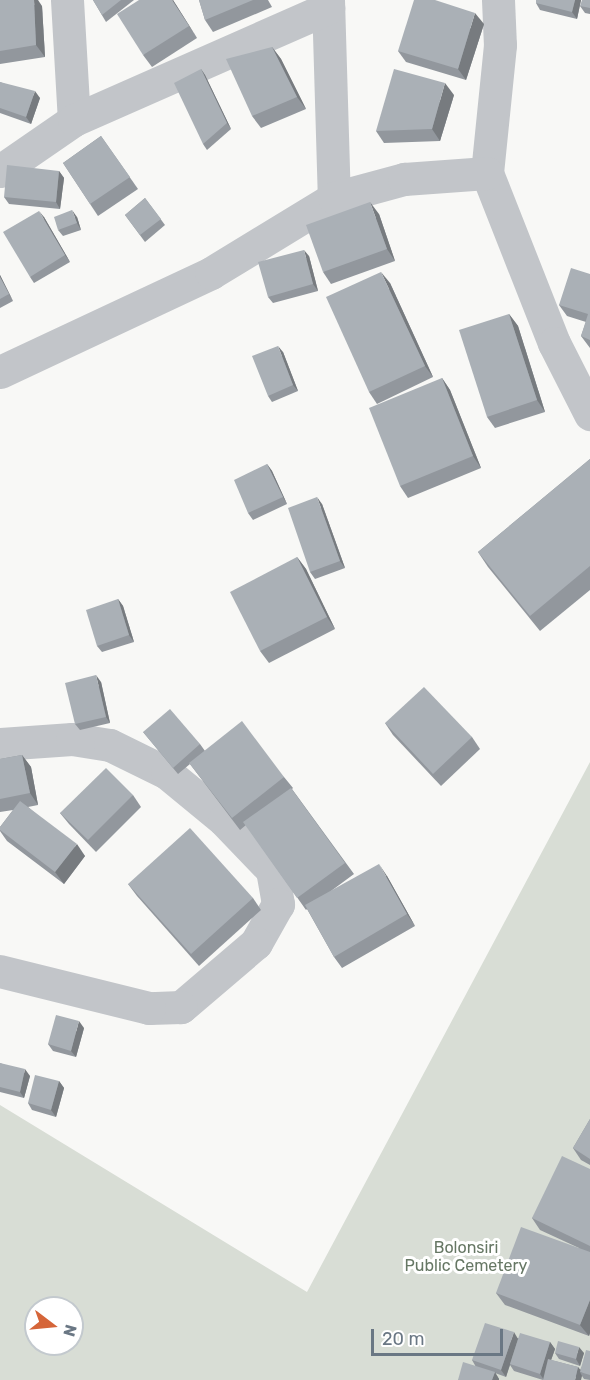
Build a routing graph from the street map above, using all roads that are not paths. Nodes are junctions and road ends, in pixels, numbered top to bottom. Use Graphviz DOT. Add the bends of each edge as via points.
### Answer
graph roads {
  1 [pos="67,0"];
  2 [pos="498,0"];
  3 [pos="328,4"];
  4 [pos="74,120"];
  5 [pos="0,171"];
  6 [pos="487,172"];
  7 [pos="334,198"];
  8 [pos="0,372"];
  9 [pos="590,414"];
  10 [pos="0,744"];
  11 [pos="0,971"];
  1 -- 4 [label="street"];
  2 -- 6 [label="street" via="500,45"];
  3 -- 4 [label="street"];
  3 -- 7 [label="street"];
  4 -- 5 [label="street"];
  6 -- 7 [label="street" via="404,179"];
  6 -- 9 [label="street" via="554,343"];
  7 -- 8 [label="street" via="211,273"];
  10 -- 11 [label="street" via="72,739 110,745 167,773 224,820 272,870 278,904 256,943 181,1007 148,1008"];
}
